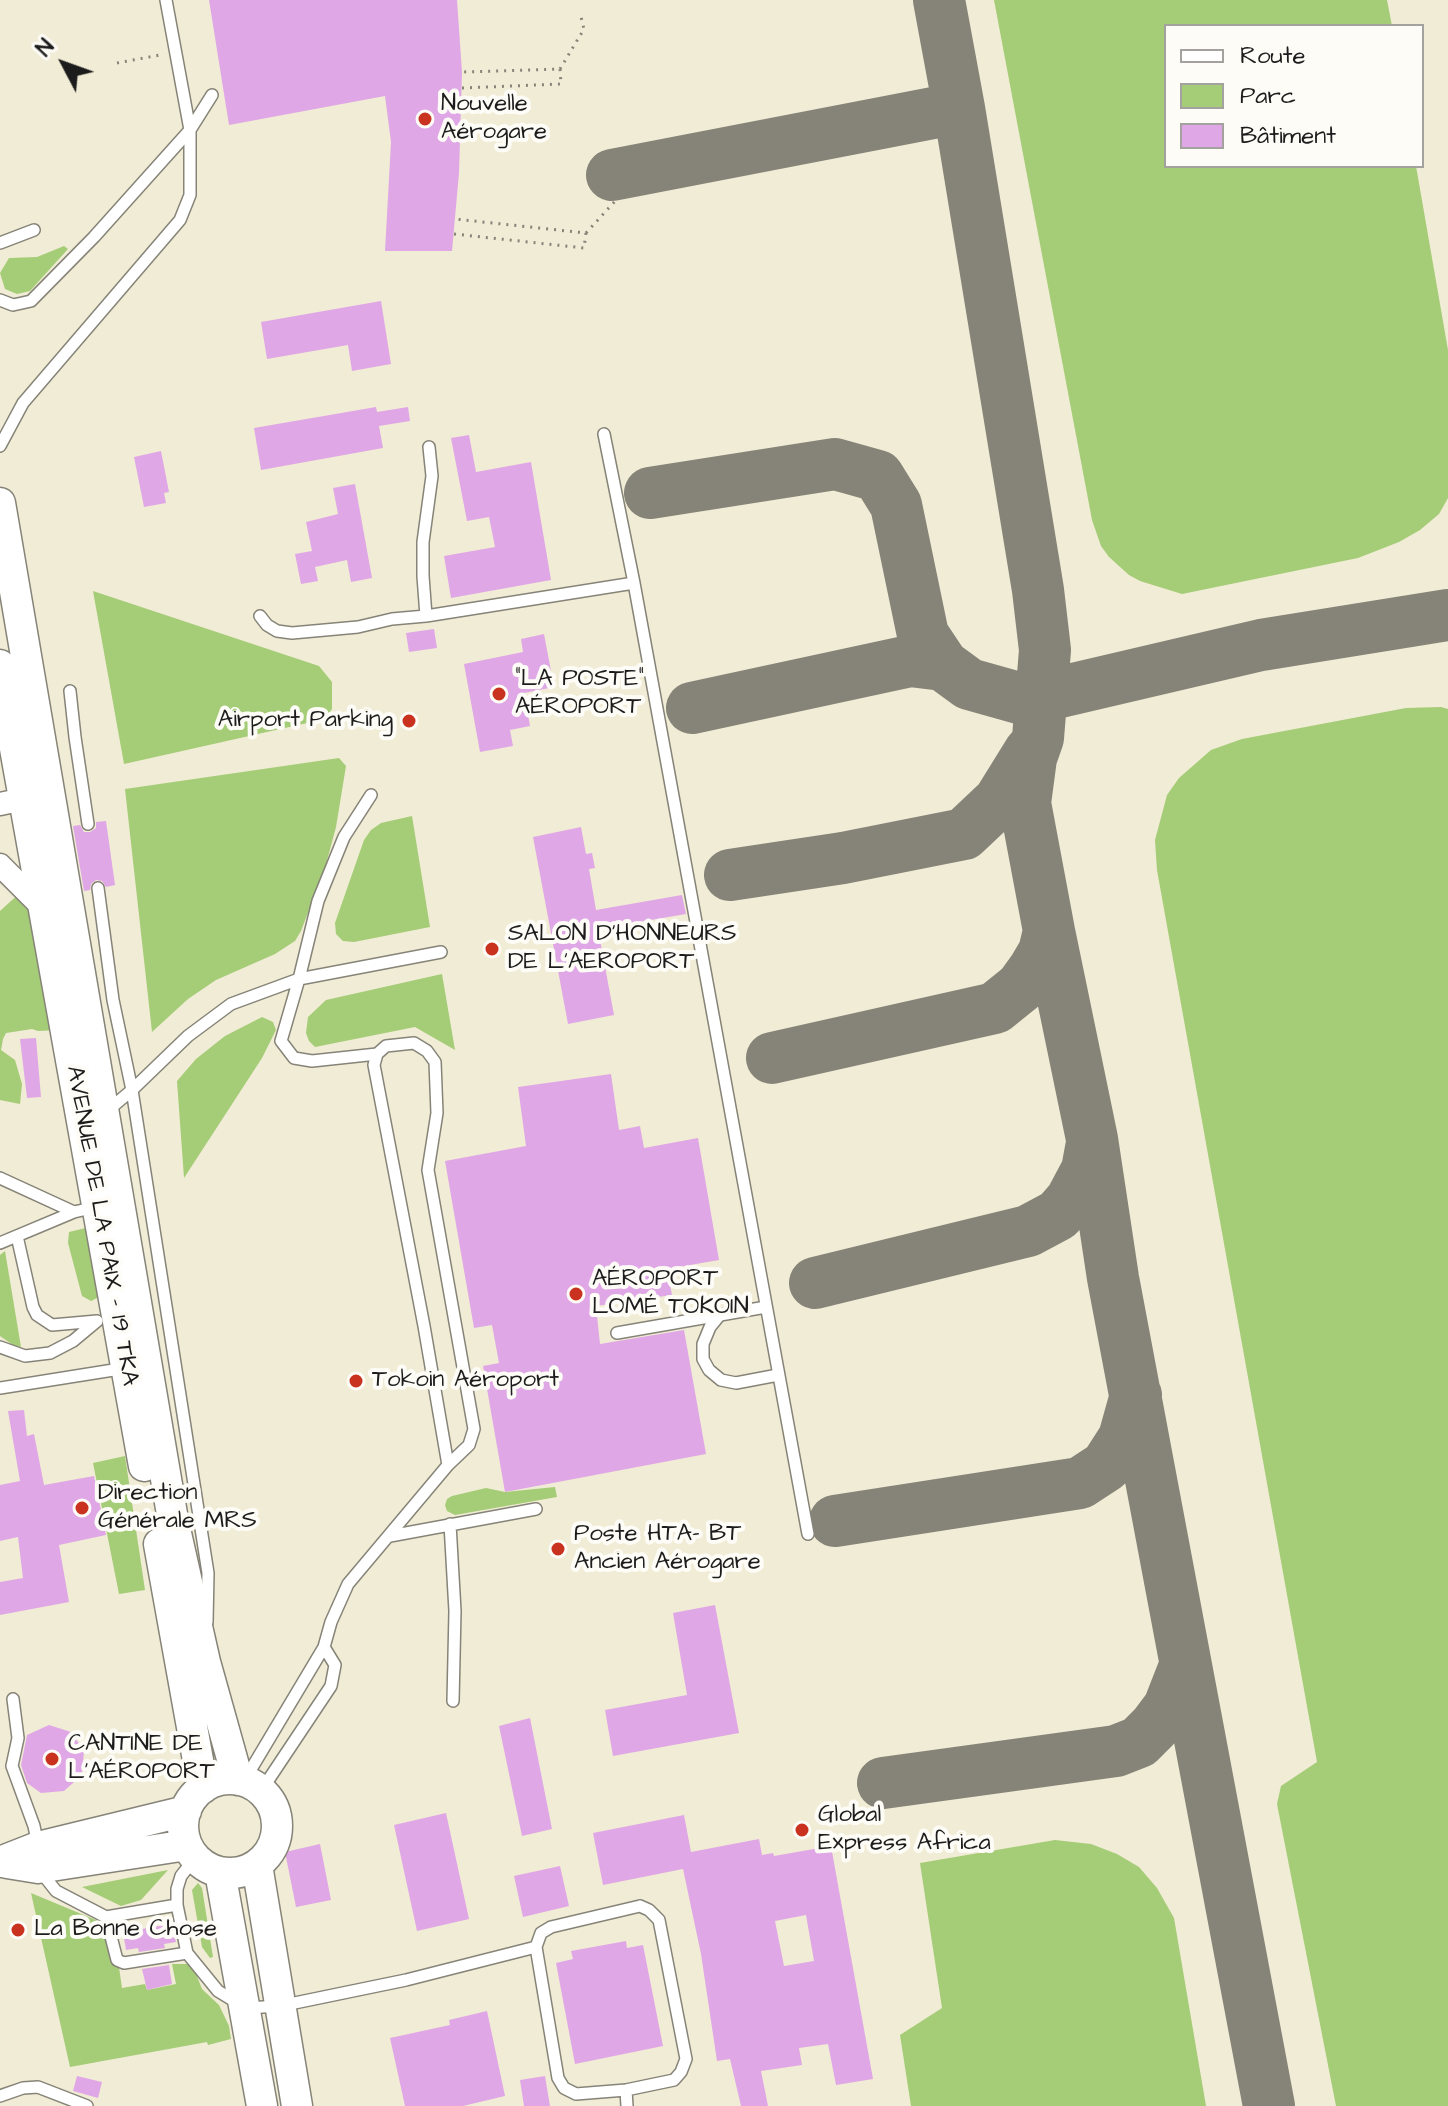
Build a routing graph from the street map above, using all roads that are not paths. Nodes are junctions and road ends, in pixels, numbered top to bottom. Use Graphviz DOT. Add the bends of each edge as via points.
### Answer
graph roads {
  1 [pos="166,0"];
  2 [pos="212,95"];
  3 [pos="190,130"];
  4 [pos="34,230"];
  5 [pos="0,243"];
  6 [pos="0,300"];
  7 [pos="604,434"];
  8 [pos="0,446"];
  9 [pos="429,447"];
  10 [pos="0,503"];
  11 [pos="634,583"];
  12 [pos="260,616"];
  13 [pos="426,616"];
  14 [pos="0,665"];
  15 [pos="70,691"];
  16 [pos="371,795"];
  17 [pos="12,802"];
  18 [pos="88,824"];
  19 [pos="0,865"];
  20 [pos="98,888"];
  21 [pos="44,909"];
  22 [pos="441,952"];
  23 [pos="299,979"];
  24 [pos="377,1054"];
  25 [pos="132,1090"];
  26 [pos="105,1112"];
  27 [pos="0,1178"];
  28 [pos="97,1207"];
  29 [pos="17,1236"];
  30 [pos="0,1243"];
  31 [pos="766,1307"];
  32 [pos="106,1309"];
  33 [pos="720,1316"];
  34 [pos="617,1333"];
  35 [pos="0,1347"];
  36 [pos="127,1368"];
  37 [pos="778,1375"];
  38 [pos="0,1388"];
  39 [pos="448,1465"];
  40 [pos="536,1509"];
  41 [pos="450,1524"];
  42 [pos="808,1534"];
  43 [pos="390,1536"];
  44 [pos="324,1647"];
  45 [pos="205,1662"];
  46 [pos="13,1699"];
  47 [pos="453,1701"];
  48 [pos="248,1784"];
  49 [pos="194,1800"];
  50 [pos="38,1858"];
  51 [pos="201,1859"];
  52 [pos="1,1862"];
  53 [pos="257,1865"];
  54 [pos="177,1905"];
  55 [pos="106,1917"];
  56 [pos="536,1947"];
  57 [pos="187,1953"];
  58 [pos="280,2006"];
  59 [pos="246,2008"];
  60 [pos="626,2090"];
  61 [pos="0,2096"];
  62 [pos="87,2106"];
  63 [pos="262,2106"];
  64 [pos="297,2106"];
  65 [pos="627,2106"];
  1 -- 3 [label="lane"];
  2 -- 3 [label="lane"];
  3 -- 6 [label="lane" via="31,301 13,305"];
  3 -- 8 [label="lane" via="190,195 180,220 23,403"];
  4 -- 5 [label="lane"];
  7 -- 11 [label="lane"];
  9 -- 13 [label="lane" via="432,476 423,542"];
  10 -- 26 [label="main road, AVENUE DE LA PAIX - 19 TKA"];
  11 -- 13 [label="lane"];
  11 -- 31 [label="lane"];
  12 -- 13 [label="lane" via="277,631 292,633"];
  14 -- 17 [label="main road, AVENUE DE LA PAIX - 19 TKA"];
  15 -- 18 [label="lane"];
  16 -- 23 [label="lane" via="344,837 318,901"];
  17 -- 21 [label="main road, AVENUE DE LA PAIX - 19 TKA"];
  19 -- 21 [label="street"];
  20 -- 25 [label="lane"];
  21 -- 28 [label="main road, AVENUE DE LA PAIX - 19 TKA"];
  22 -- 23 [label="lane"];
  23 -- 24 [label="lane" via="281,1041 294,1058"];
  23 -- 25 [label="lane" via="231,1004 188,1036"];
  24 -- 39 [label="lane" via="374,1065"];
  24 -- 39 [label="lane" via="386,1046 414,1043 435,1062 437,1113 428,1170 474,1429 469,1445"];
  25 -- 26 [label="lane"];
  25 -- 45 [label="lane" via="208,1573"];
  26 -- 28 [label="main road, AVENUE DE LA PAIX - 19 TKA"];
  27 -- 28 [label="lane"];
  28 -- 29 [label="lane"];
  28 -- 32 [label="main road, AVENUE DE LA PAIX - 19 TKA"];
  28 -- 45 [label="main road"];
  29 -- 30 [label="lane"];
  29 -- 32 [label="lane" via="37,1315 52,1325"];
  31 -- 33 [label="lane"];
  31 -- 37 [label="lane"];
  32 -- 35 [label="lane" via="73,1341 50,1353 25,1356"];
  32 -- 36 [label="main road, AVENUE DE LA PAIX - 19 TKA"];
  33 -- 34 [label="lane"];
  33 -- 37 [label="lane" via="703,1344 709,1370 736,1383"];
  36 -- 38 [label="lane"];
  36 -- 49 [label="main road, AVENUE DE LA PAIX - 19 TKA"];
  37 -- 42 [label="lane"];
  39 -- 43 [label="lane"];
  40 -- 41 [label="lane"];
  41 -- 43 [label="lane"];
  41 -- 47 [label="lane"];
  43 -- 44 [label="lane" via="348,1584"];
  44 -- 48 [label="lane"];
  44 -- 48 [label="lane" via="335,1665 331,1686"];
  45 -- 48 [label="main road"];
  46 -- 50 [label="lane" via="18,1738 12,1766 34,1826"];
  48 -- 49 [label="main road" via="214,1782"];
  48 -- 53 [label="main road" via="272,1804 277,1820 269,1853"];
  49 -- 50 [label="main road"];
  49 -- 51 [label="main road" via="183,1829"];
  50 -- 51 [label="main road"];
  50 -- 52 [label="main road"];
  50 -- 55 [label="lane" via="56,1891"];
  51 -- 53 [label="main road" via="246,1871"];
  51 -- 54 [label="lane" via="181,1876"];
  51 -- 59 [label="main road"];
  53 -- 58 [label="main road"];
  54 -- 55 [label="lane"];
  54 -- 57 [label="lane"];
  55 -- 57 [label="lane" via="117,1960"];
  56 -- 58 [label="lane"];
  56 -- 60 [label="lane" via="564,2088 576,2094"];
  56 -- 60 [label="lane" via="541,1933 551,1927 640,1906 659,1920 686,2059 674,2080"];
  57 -- 59 [label="lane" via="218,1991"];
  58 -- 59 [label="lane"];
  58 -- 64 [label="main road"];
  59 -- 63 [label="main road"];
  60 -- 65 [label="lane"];
  61 -- 62 [label="lane" via="38,2087"];
}
